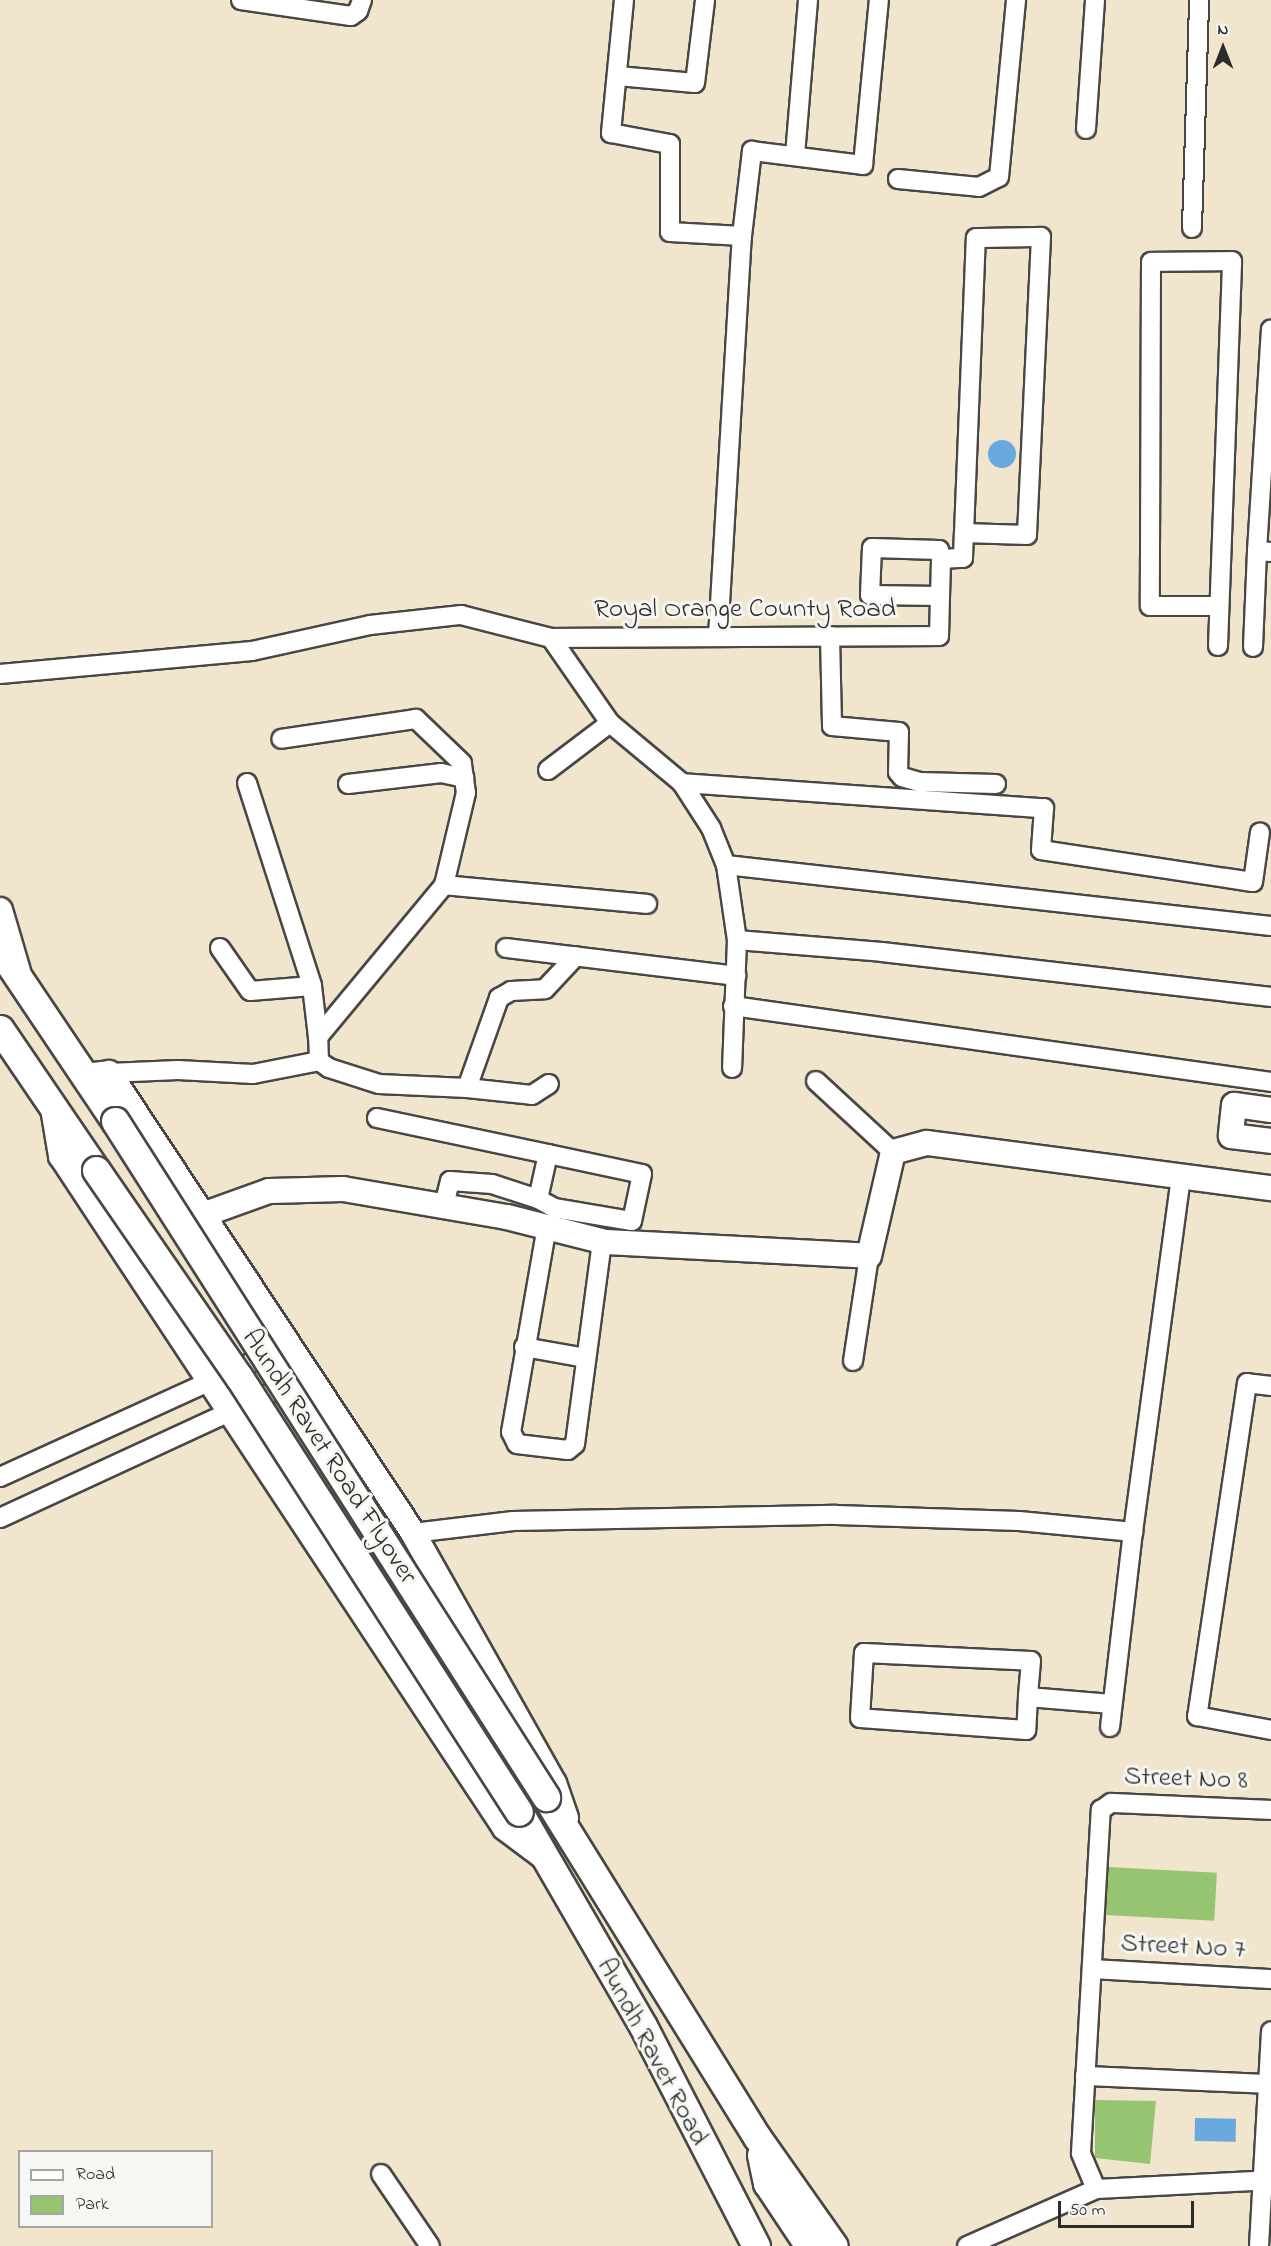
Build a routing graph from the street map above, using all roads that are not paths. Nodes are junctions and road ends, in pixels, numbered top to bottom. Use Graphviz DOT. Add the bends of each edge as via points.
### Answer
graph roads {
  1 [pos="241,0"];
  2 [pos="362,0"];
  3 [pos="624,0"];
  4 [pos="705,0"];
  5 [pos="808,0"];
  6 [pos="879,0"];
  7 [pos="1016,0"];
  8 [pos="1095,0"];
  9 [pos="1199,0"];
  10 [pos="618,76"];
  11 [pos="1086,129"];
  12 [pos="795,155"];
  13 [pos="898,179"];
  14 [pos="1192,228"];
  15 [pos="742,236"];
  16 [pos="1271,329"];
  17 [pos="964,533"];
  18 [pos="1264,551"];
  19 [pos="941,559"];
  20 [pos="940,596"];
  21 [pos="1219,606"];
  22 [pos="830,636"];
  23 [pos="718,637"];
  24 [pos="551,638"];
  25 [pos="1218,646"];
  26 [pos="1253,647"];
  27 [pos="0,674"];
  28 [pos="610,723"];
  29 [pos="281,739"];
  30 [pos="548,770"];
  31 [pos="464,778"];
  32 [pos="247,783"];
  33 [pos="682,783"];
  34 [pos="348,784"];
  35 [pos="996,784"];
  36 [pos="1260,832"];
  37 [pos="726,865"];
  38 [pos="444,885"];
  39 [pos="647,904"];
  40 [pos="0,910"];
  41 [pos="1271,926"];
  42 [pos="737,940"];
  43 [pos="220,948"];
  44 [pos="506,948"];
  45 [pos="0,950"];
  46 [pos="576,956"];
  47 [pos="736,975"];
  48 [pos="312,986"];
  49 [pos="24,989"];
  50 [pos="1271,997"];
  51 [pos="733,1006"];
  52 [pos="0,1029"];
  53 [pos="318,1038"];
  54 [pos="319,1061"];
  55 [pos="732,1068"];
  56 [pos="97,1074"];
  57 [pos="816,1080"];
  58 [pos="1271,1082"];
  59 [pos="549,1084"];
  60 [pos="467,1088"];
  61 [pos="52,1105"];
  62 [pos="1271,1110"];
  63 [pos="376,1118"];
  64 [pos="1271,1141"];
  65 [pos="893,1152"];
  66 [pos="548,1154"];
  67 [pos="1181,1176"];
  68 [pos="1271,1188"];
  69 [pos="537,1199"];
  70 [pos="444,1205"];
  71 [pos="205,1214"];
  72 [pos="547,1226"];
  73 [pos="602,1241"];
  74 [pos="869,1256"];
  75 [pos="289,1346"];
  76 [pos="524,1347"];
  77 [pos="585,1358"];
  78 [pos="853,1361"];
  79 [pos="309,1375"];
  80 [pos="212,1379"];
  81 [pos="1271,1386"];
  82 [pos="232,1412"];
  83 [pos="0,1477"];
  84 [pos="0,1518"];
  85 [pos="1133,1532"];
  86 [pos="413,1533"];
  87 [pos="1028,1697"];
  88 [pos="1112,1704"];
  89 [pos="1110,1726"];
  90 [pos="1271,1730"];
  91 [pos="1271,1810"];
  92 [pos="573,1838"];
  93 [pos="547,1859"];
  94 [pos="1092,1969"];
  95 [pos="1271,1979"];
  96 [pos="1271,2031"];
  97 [pos="1085,2076"];
  98 [pos="1268,2084"];
  99 [pos="757,2137"];
  100 [pos="381,2174"];
  101 [pos="1267,2180"];
  102 [pos="1096,2189"];
  103 [pos="430,2246"];
  104 [pos="756,2246"];
  105 [pos="809,2246"];
  106 [pos="834,2246"];
  107 [pos="967,2246"];
  108 [pos="1259,2246"];
  1 -- 2 [label="street" via="351,16 358,12"];
  3 -- 10 [label="street"];
  4 -- 10 [label="street" via="695,83"];
  5 -- 12 [label="street"];
  6 -- 12 [label="street" via="863,165"];
  7 -- 13 [label="street" via="999,177 979,187"];
  8 -- 11 [label="street"];
  9 -- 14 [label="street"];
  10 -- 15 [label="street" via="611,133 670,144 670,232"];
  12 -- 15 [label="street" via="752,151"];
  15 -- 23 [label="street"];
  16 -- 18 [label="street"];
  17 -- 17 [label="street" via="976,238 1041,237 1027,535"];
  17 -- 19 [label="street" via="963,558"];
  18 -- 26 [label="street"];
  19 -- 20 [label="street"];
  19 -- 20 [label="street" via="939,550 872,548 870,596"];
  20 -- 22 [label="street, Royal Orange County Road" via="939,636"];
  21 -- 21 [label="street" via="1150,606 1151,262 1232,261"];
  21 -- 25 [label="street"];
  22 -- 23 [label="street, Royal Orange County Road"];
  22 -- 35 [label="street" via="832,726 899,732 898,772 902,777 920,782"];
  23 -- 24 [label="street, Royal Orange County Road"];
  24 -- 27 [label="street, Royal Orange County Road" via="461,615 370,625 252,651"];
  24 -- 28 [label="street"];
  28 -- 30 [label="street"];
  28 -- 33 [label="street"];
  29 -- 31 [label="street" via="416,719 462,763"];
  31 -- 34 [label="street" via="441,773"];
  31 -- 38 [label="street" via="466,793"];
  32 -- 48 [label="street"];
  33 -- 36 [label="street" via="1044,808 1041,850 1253,882"];
  33 -- 37 [label="street" via="711,828"];
  37 -- 41 [label="street"];
  37 -- 42 [label="street"];
  38 -- 39 [label="street"];
  38 -- 53 [label="street"];
  40 -- 49 [label="street"];
  42 -- 47 [label="street"];
  42 -- 50 [label="street" via="882,952"];
  43 -- 48 [label="street" via="250,991"];
  44 -- 46 [label="street"];
  45 -- 49 [label="main road"];
  46 -- 47 [label="street"];
  46 -- 60 [label="street" via="545,989 511,992 499,998"];
  47 -- 51 [label="street"];
  48 -- 53 [label="street"];
  49 -- 56 [label="main road"];
  51 -- 55 [label="street"];
  51 -- 58 [label="street"];
  52 -- 61 [label="main road"];
  53 -- 54 [label="street"];
  54 -- 56 [label="street" via="253,1074 178,1070"];
  54 -- 60 [label="street" via="329,1068 380,1084"];
  56 -- 71 [label="street"];
  56 -- 92 [label="main road, Aundh Ravet Road Flyover, bridge" via="116,1121"];
  57 -- 65 [label="street"];
  59 -- 60 [label="street" via="532,1095"];
  61 -- 80 [label="street" via="61,1156"];
  61 -- 93 [label="main road, Aundh Ravet Road Flyover, bridge" via="251,1397"];
  62 -- 64 [label="street" via="1234,1105 1231,1136"];
  63 -- 66 [label="street"];
  65 -- 67 [label="street" via="927,1143"];
  65 -- 74 [label="street"];
  66 -- 69 [label="street"];
  66 -- 69 [label="street" via="642,1174 632,1221 554,1208"];
  67 -- 68 [label="street"];
  67 -- 85 [label="street"];
  69 -- 70 [label="street" via="492,1184 450,1181"];
  70 -- 71 [label="street" via="343,1189 301,1187 258,1194"];
  70 -- 72 [label="street"];
  71 -- 75 [label="street"];
  72 -- 73 [label="street"];
  72 -- 76 [label="street"];
  73 -- 74 [label="street"];
  73 -- 77 [label="street"];
  74 -- 78 [label="street"];
  75 -- 79 [label="street"];
  75 -- 80 [label="street"];
  76 -- 77 [label="street"];
  76 -- 77 [label="street" via="511,1432 517,1444 573,1448"];
  79 -- 82 [label="street"];
  79 -- 86 [label="street"];
  80 -- 82 [label="street"];
  80 -- 83 [label="street"];
  81 -- 90 [label="street" via="1247,1383 1197,1716"];
  82 -- 84 [label="street"];
  82 -- 93 [label="street" via="505,1828"];
  85 -- 86 [label="street" via="1019,1521 824,1515 513,1521"];
  85 -- 88 [label="street"];
  86 -- 92 [label="street" via="554,1783"];
  87 -- 87 [label="street" via="1031,1661 864,1653 860,1718 1026,1730"];
  87 -- 88 [label="street"];
  88 -- 89 [label="street"];
  91 -- 94 [label="street, Street No 8" via="1111,1803 1101,1810"];
  92 -- 99 [label="main road, Aundh Ravet Road"];
  93 -- 104 [label="main road, Aundh Ravet Road" via="643,2026"];
  94 -- 95 [label="street, Street No 7"];
  94 -- 97 [label="street"];
  96 -- 98 [label="street"];
  97 -- 98 [label="street"];
  97 -- 102 [label="street" via="1081,2153"];
  98 -- 101 [label="street"];
  99 -- 105 [label="main road, Aundh Ravet Road" via="767,2183"];
  99 -- 106 [label="main road, Aundh Ravet Road"];
  100 -- 103 [label="street"];
  101 -- 102 [label="street"];
  101 -- 108 [label="street"];
  102 -- 107 [label="street"];
}
